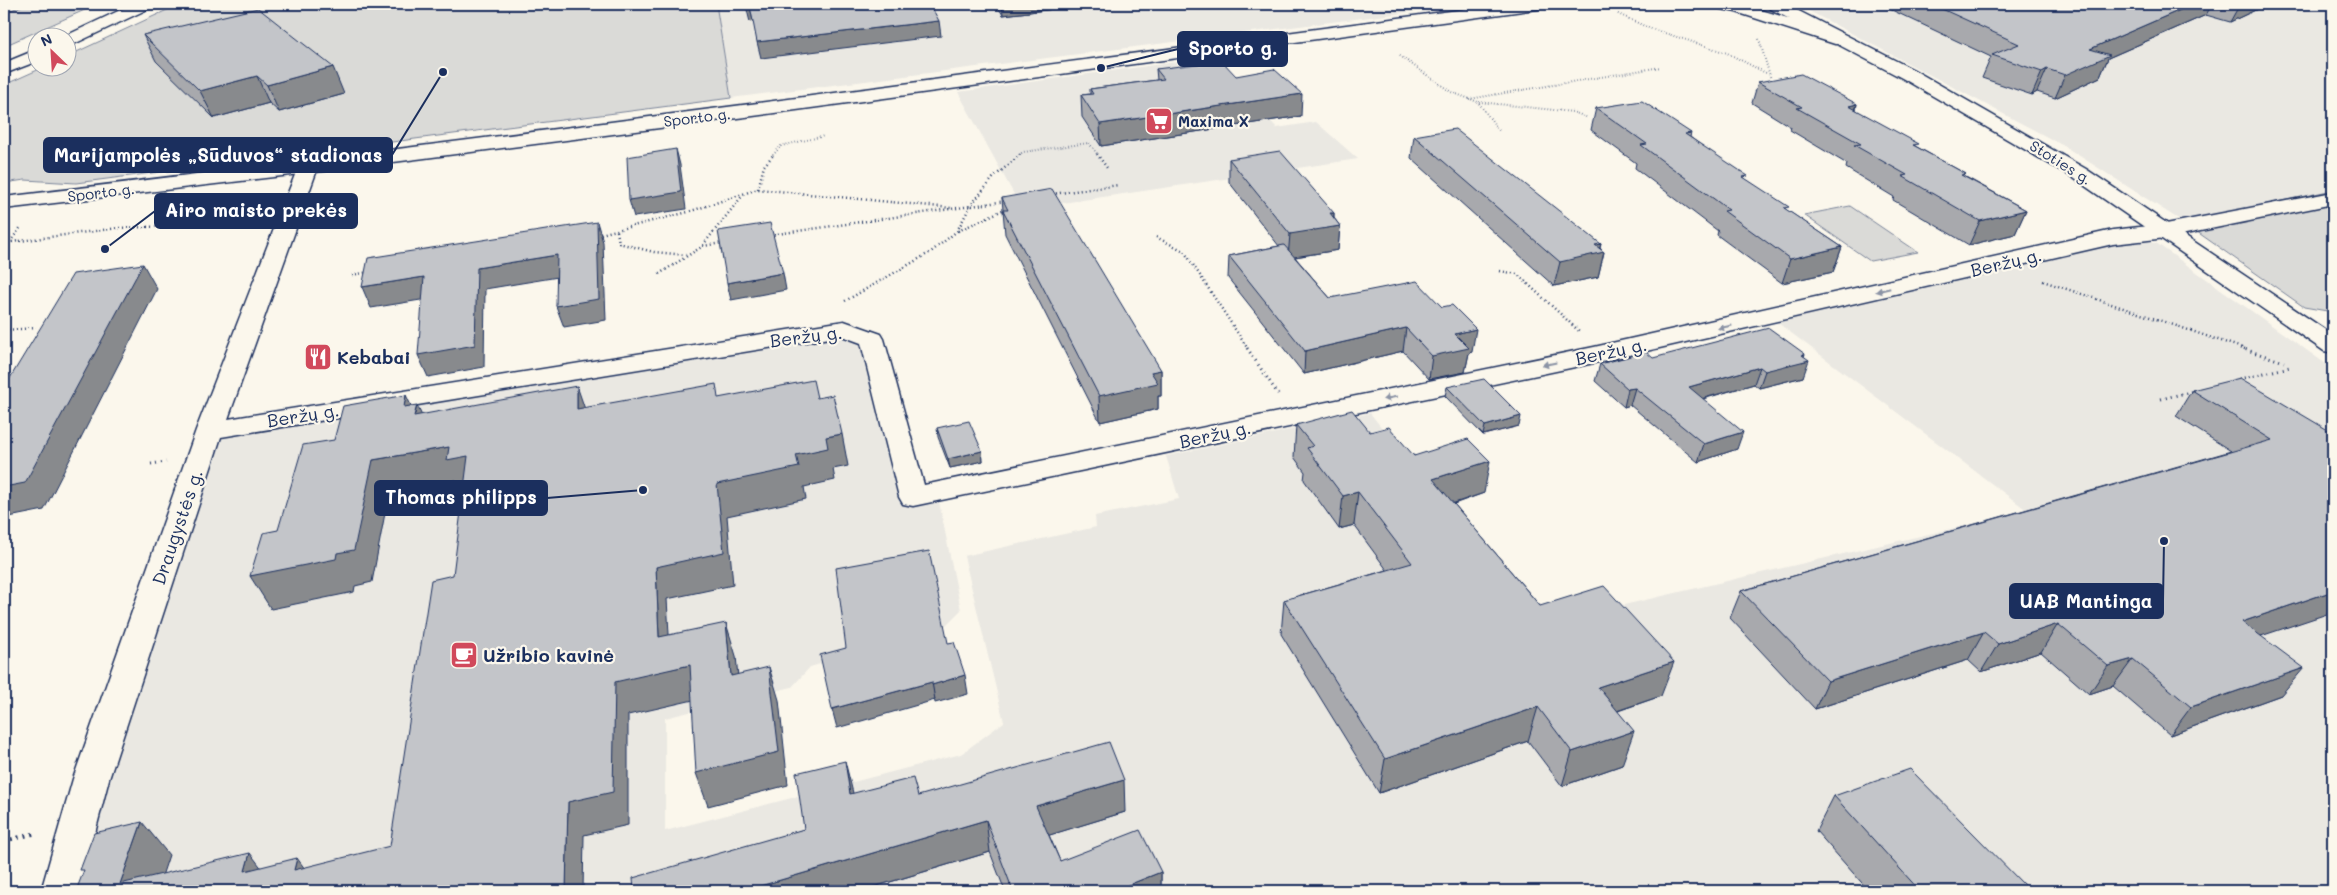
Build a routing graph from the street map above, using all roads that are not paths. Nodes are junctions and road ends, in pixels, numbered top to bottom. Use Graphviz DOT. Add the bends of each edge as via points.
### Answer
graph roads {
  1 [pos="146,4"];
  2 [pos="1537,4"];
  3 [pos="1718,4"];
  4 [pos="1773,4"];
  5 [pos="78,35"];
  6 [pos="1841,40"];
  7 [pos="28,58"];
  8 [pos="4,69"];
  9 [pos="308,167"];
  10 [pos="2333,198"];
  11 [pos="4,202"];
  12 [pos="2166,231"];
  13 [pos="2333,346"];
  14 [pos="210,430"];
  15 [pos="60,891"];
  1 -- 5 [label="street"];
  2 -- 9 [label="street, Sporto g."];
  3 -- 6 [label="street"];
  4 -- 6 [label="street, Stoties g."];
  6 -- 12 [label="street, Stoties g." via="2022,138"];
  7 -- 8 [label="street"];
  9 -- 11 [label="street, Sporto g."];
  9 -- 14 [label="street, Draugystės g."];
  10 -- 12 [label="street, Beržų g."];
  12 -- 13 [label="street, Stoties g."];
  12 -- 14 [label="street, Beržų g., one-way" via="2113,237 1604,353 912,497 872,339 844,328"];
  14 -- 15 [label="street, Draugystės g." via="91,779"];
}
